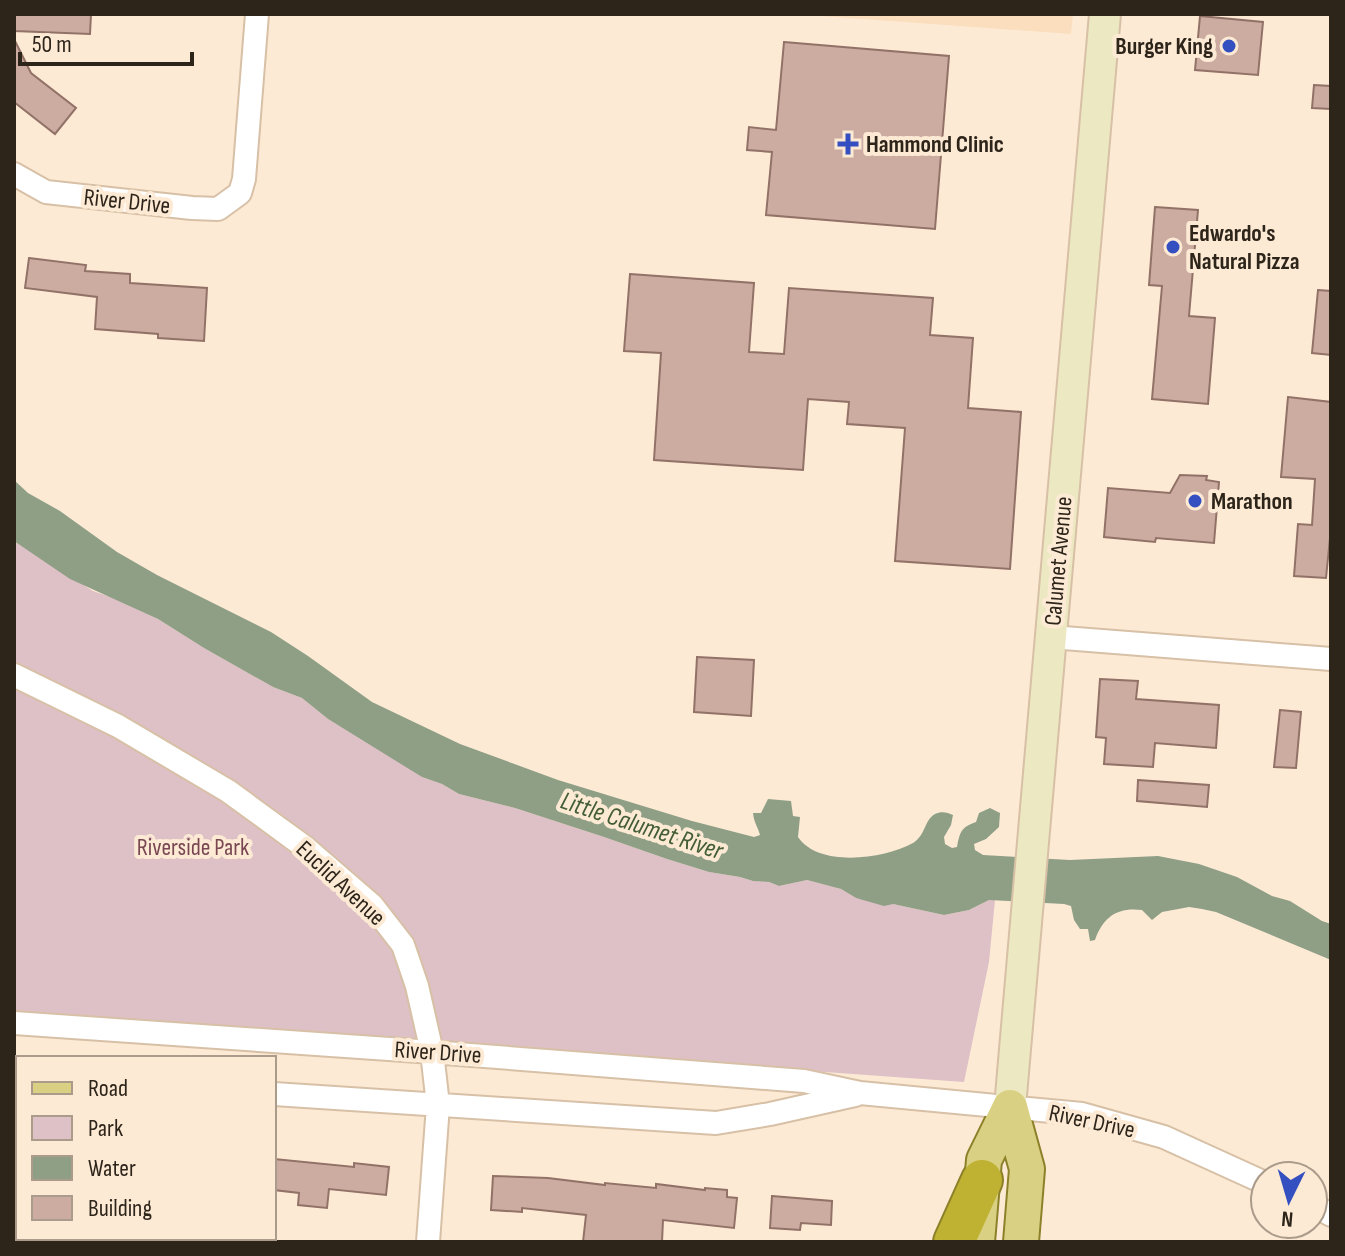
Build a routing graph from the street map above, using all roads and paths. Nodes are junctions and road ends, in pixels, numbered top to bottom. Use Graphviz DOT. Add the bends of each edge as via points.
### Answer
graph roads {
  1 [pos="257,14"];
  2 [pos="1105,14"];
  3 [pos="14,174"];
  4 [pos="1051,637"];
  5 [pos="1331,659"];
  6 [pos="14,675"];
  7 [pos="14,1023"];
  8 [pos="432,1052"];
  9 [pos="860,1093"];
  10 [pos="276,1094"];
  11 [pos="438,1105"];
  12 [pos="1010,1107"];
  13 [pos="1249,1176"];
  14 [pos="982,1180"];
  15 [pos="428,1242"];
  16 [pos="954,1242"];
  17 [pos="977,1242"];
  18 [pos="1021,1242"];
  1 -- 3 [label="street, River Drive" via="244,179 240,193 218,209 46,192"];
  2 -- 4 [label="main road, Calumet Avenue"];
  4 -- 5 [label="street"];
  4 -- 12 [label="main road, Calumet Avenue"];
  6 -- 8 [label="street, Euclid Avenue" via="118,726 228,791 372,905 403,945"];
  7 -- 8 [label="street, River Drive"];
  8 -- 9 [label="street, River Drive" via="804,1081"];
  8 -- 11 [label="street, Euclid Avenue"];
  9 -- 11 [label="street, River Drive" via="716,1123"];
  9 -- 12 [label="street, River Drive"];
  10 -- 11 [label="street, River Drive"];
  11 -- 15 [label="street, Euclid Avenue"];
  12 -- 13 [label="street, River Drive" via="1082,1114 1164,1137"];
  12 -- 14 [label="main road, Calumet Avenue" via="984,1160"];
  12 -- 18 [label="main road, Calumet Avenue" via="1027,1169"];
  14 -- 16 [label="highway"];
  14 -- 17 [label="main road, Calumet Avenue"];
}
